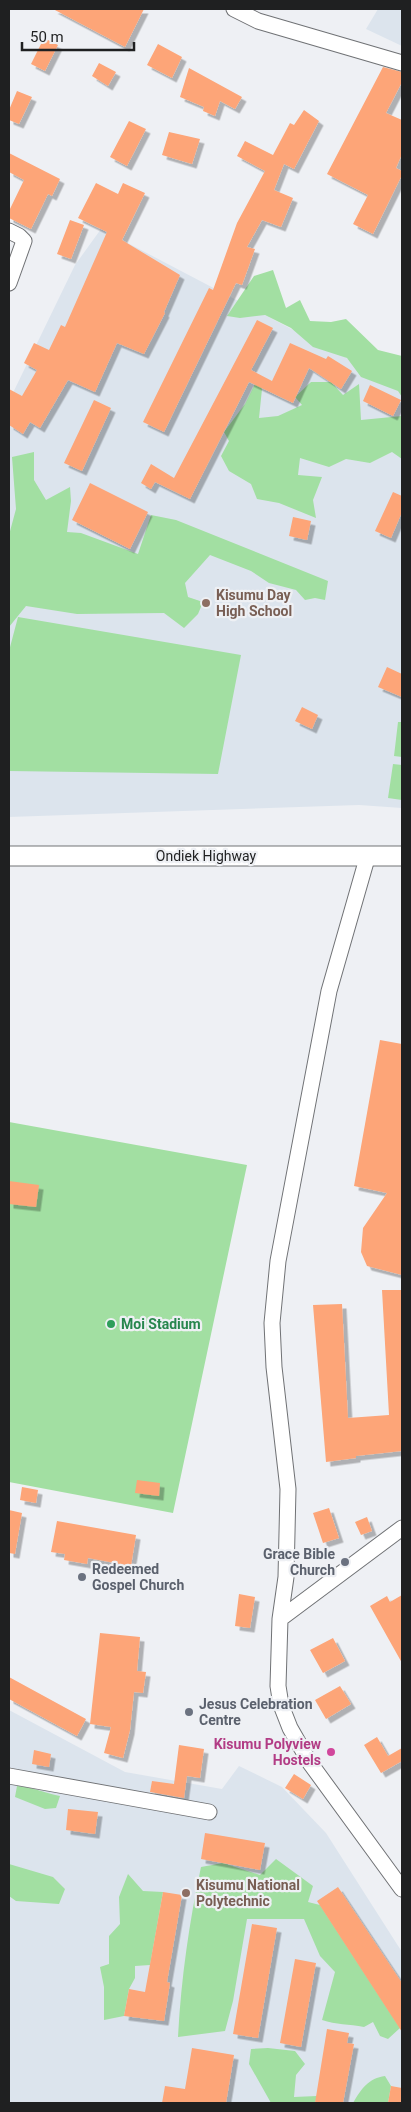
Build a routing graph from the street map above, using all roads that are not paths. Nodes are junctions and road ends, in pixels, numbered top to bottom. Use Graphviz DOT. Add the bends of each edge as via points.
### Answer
graph roads {
  1 [pos="234,9"];
  2 [pos="402,63"];
  3 [pos="9,231"];
  4 [pos="9,283"];
  5 [pos="368,855"];
  6 [pos="9,856"];
  7 [pos="402,856"];
  8 [pos="402,1528"];
  9 [pos="280,1619"];
  10 [pos="9,1776"];
  11 [pos="210,1812"];
  12 [pos="402,1889"];
  1 -- 2 [label="street" via="258,22"];
  3 -- 4 [label="street" via="24,241"];
  5 -- 6 [label="main road, Ondiek Highway"];
  5 -- 7 [label="main road, Ondiek Highway"];
  5 -- 9 [label="street" via="330,991 278,1261 272,1323 288,1489 286,1577"];
  8 -- 9 [label="street"];
  9 -- 12 [label="street" via="278,1686 290,1728 310,1763"];
  10 -- 11 [label="street"];
}
